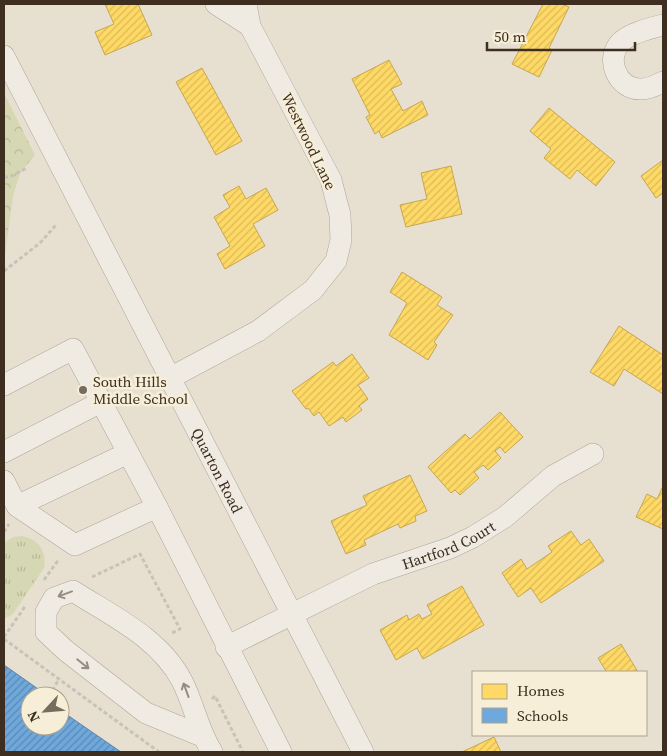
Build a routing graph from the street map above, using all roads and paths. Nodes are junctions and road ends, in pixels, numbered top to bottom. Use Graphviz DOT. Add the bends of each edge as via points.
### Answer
graph roads {
  1 [pos="216,4"];
  2 [pos="246,4"];
  3 [pos="663,24"];
  4 [pos="250,26"];
  5 [pos="4,56"];
  6 [pos="663,82"];
  7 [pos="27,168"];
  8 [pos="4,177"];
  9 [pos="56,225"];
  10 [pos="4,271"];
  11 [pos="170,378"];
  12 [pos="4,385"];
  13 [pos="101,402"];
  14 [pos="4,452"];
  15 [pos="128,452"];
  16 [pos="593,454"];
  17 [pos="4,481"];
  18 [pos="17,506"];
  19 [pos="157,507"];
  20 [pos="92,577"];
  21 [pos="290,614"];
  22 [pos="169,634"];
  23 [pos="4,639"];
  24 [pos="226,647"];
  25 [pos="60,679"];
  26 [pos="55,686"];
  27 [pos="207,744"];
  28 [pos="159,752"];
  29 [pos="281,752"];
  30 [pos="363,752"];
  1 -- 4 [label="street"];
  2 -- 4 [label="street, Westwood Lane"];
  3 -- 6 [label="street" via="622,41 615,50 612,63 617,76 629,87 641,89"];
  4 -- 11 [label="street, Westwood Lane" via="331,180 340,215 341,240 336,261 313,290 258,331"];
  5 -- 11 [label="street, Quarton Road"];
  7 -- 8 [label="path"];
  9 -- 10 [label="path" via="40,243"];
  11 -- 21 [label="street, Quarton Road"];
  12 -- 13 [label="street" via="73,349"];
  13 -- 14 [label="street"];
  13 -- 15 [label="street"];
  15 -- 18 [label="street"];
  15 -- 19 [label="street"];
  16 -- 21 [label="street, Hartford Court" via="553,476 505,516 473,537 373,574"];
  17 -- 18 [label="street"];
  18 -- 19 [label="street" via="76,545"];
  19 -- 24 [label="street"];
  20 -- 22 [label="path" via="140,554 180,629"];
  21 -- 24 [label="street, Hartford Court"];
  21 -- 30 [label="street, Quarton Road"];
  23 -- 25 [label="path"];
  24 -- 29 [label="street"];
  25 -- 26 [label="path"];
  25 -- 28 [label="path"];
  27 -- 27 [label="street, one-way" via="182,680 152,642 73,591 54,598 46,612 46,632 146,713"];
}
